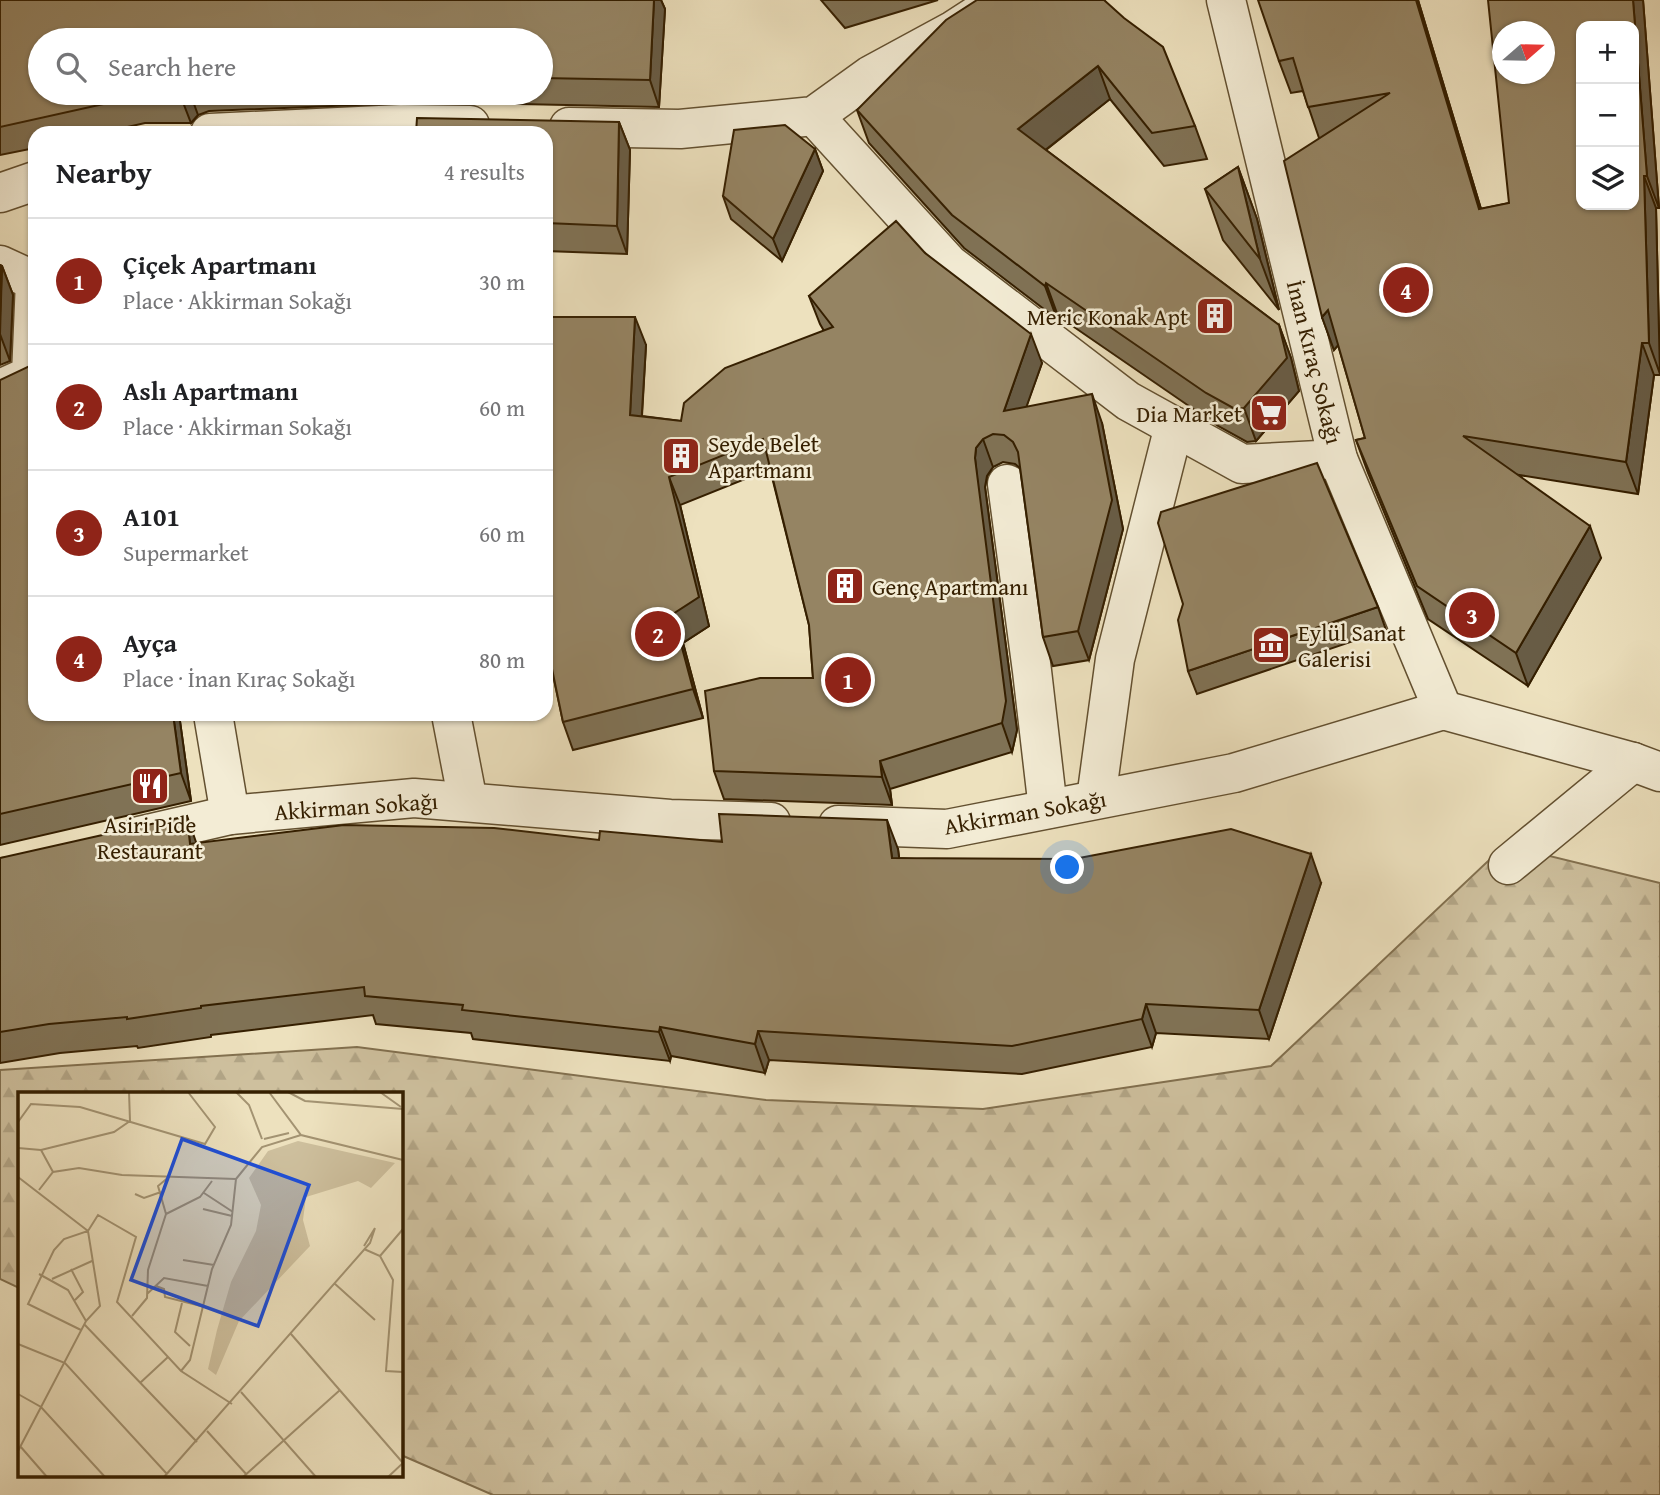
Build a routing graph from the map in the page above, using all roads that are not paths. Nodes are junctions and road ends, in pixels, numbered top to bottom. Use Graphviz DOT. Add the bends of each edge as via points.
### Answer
graph roads {
  1 [pos="1000,0"];
  2 [pos="1224,4"];
  3 [pos="814,116"];
  4 [pos="359,126"];
  5 [pos="520,126"];
  6 [pos="553,127"];
  7 [pos="28,184"];
  8 [pos="0,194"];
  9 [pos="0,265"];
  10 [pos="28,278"];
  11 [pos="28,376"];
  12 [pos="0,389"];
  13 [pos="1174,426"];
  14 [pos="1338,459"];
  15 [pos="1007,484"];
  16 [pos="1443,710"];
  17 [pos="215,721"];
  18 [pos="452,721"];
  19 [pos="1647,767"];
  20 [pos="1096,799"];
  21 [pos="468,802"];
  22 [pos="1048,808"];
  23 [pos="230,815"];
  24 [pos="109,842"];
  25 [pos="1508,865"];
  1 -- 3 [label="street" via="871,75"];
  2 -- 14 [label="street, İnan Kıraç Sokağı"];
  3 -- 6 [label="street" via="680,129"];
  3 -- 13 [label="street" via="949,264 1128,401"];
  4 -- 5 [label="street"];
  7 -- 8 [label="street"];
  9 -- 10 [label="street"];
  11 -- 12 [label="street"];
  13 -- 14 [label="street" via="1242,464"];
  13 -- 20 [label="street" via="1115,659"];
  14 -- 16 [label="street, İnan Kıraç Sokağı"];
  15 -- 22 [label="street"];
  16 -- 19 [label="street"];
  16 -- 20 [label="street, Akkirman Sokağı" via="1234,773"];
  17 -- 23 [label="street"];
  18 -- 21 [label="street"];
  19 -- 25 [label="street"];
  20 -- 22 [label="street, Akkirman Sokağı"];
  21 -- 22 [label="street, Akkirman Sokağı" via="670,819 947,829"];
  21 -- 23 [label="street, Akkirman Sokağı" via="414,798"];
  23 -- 24 [label="street, Akkirman Sokağı"];
}
